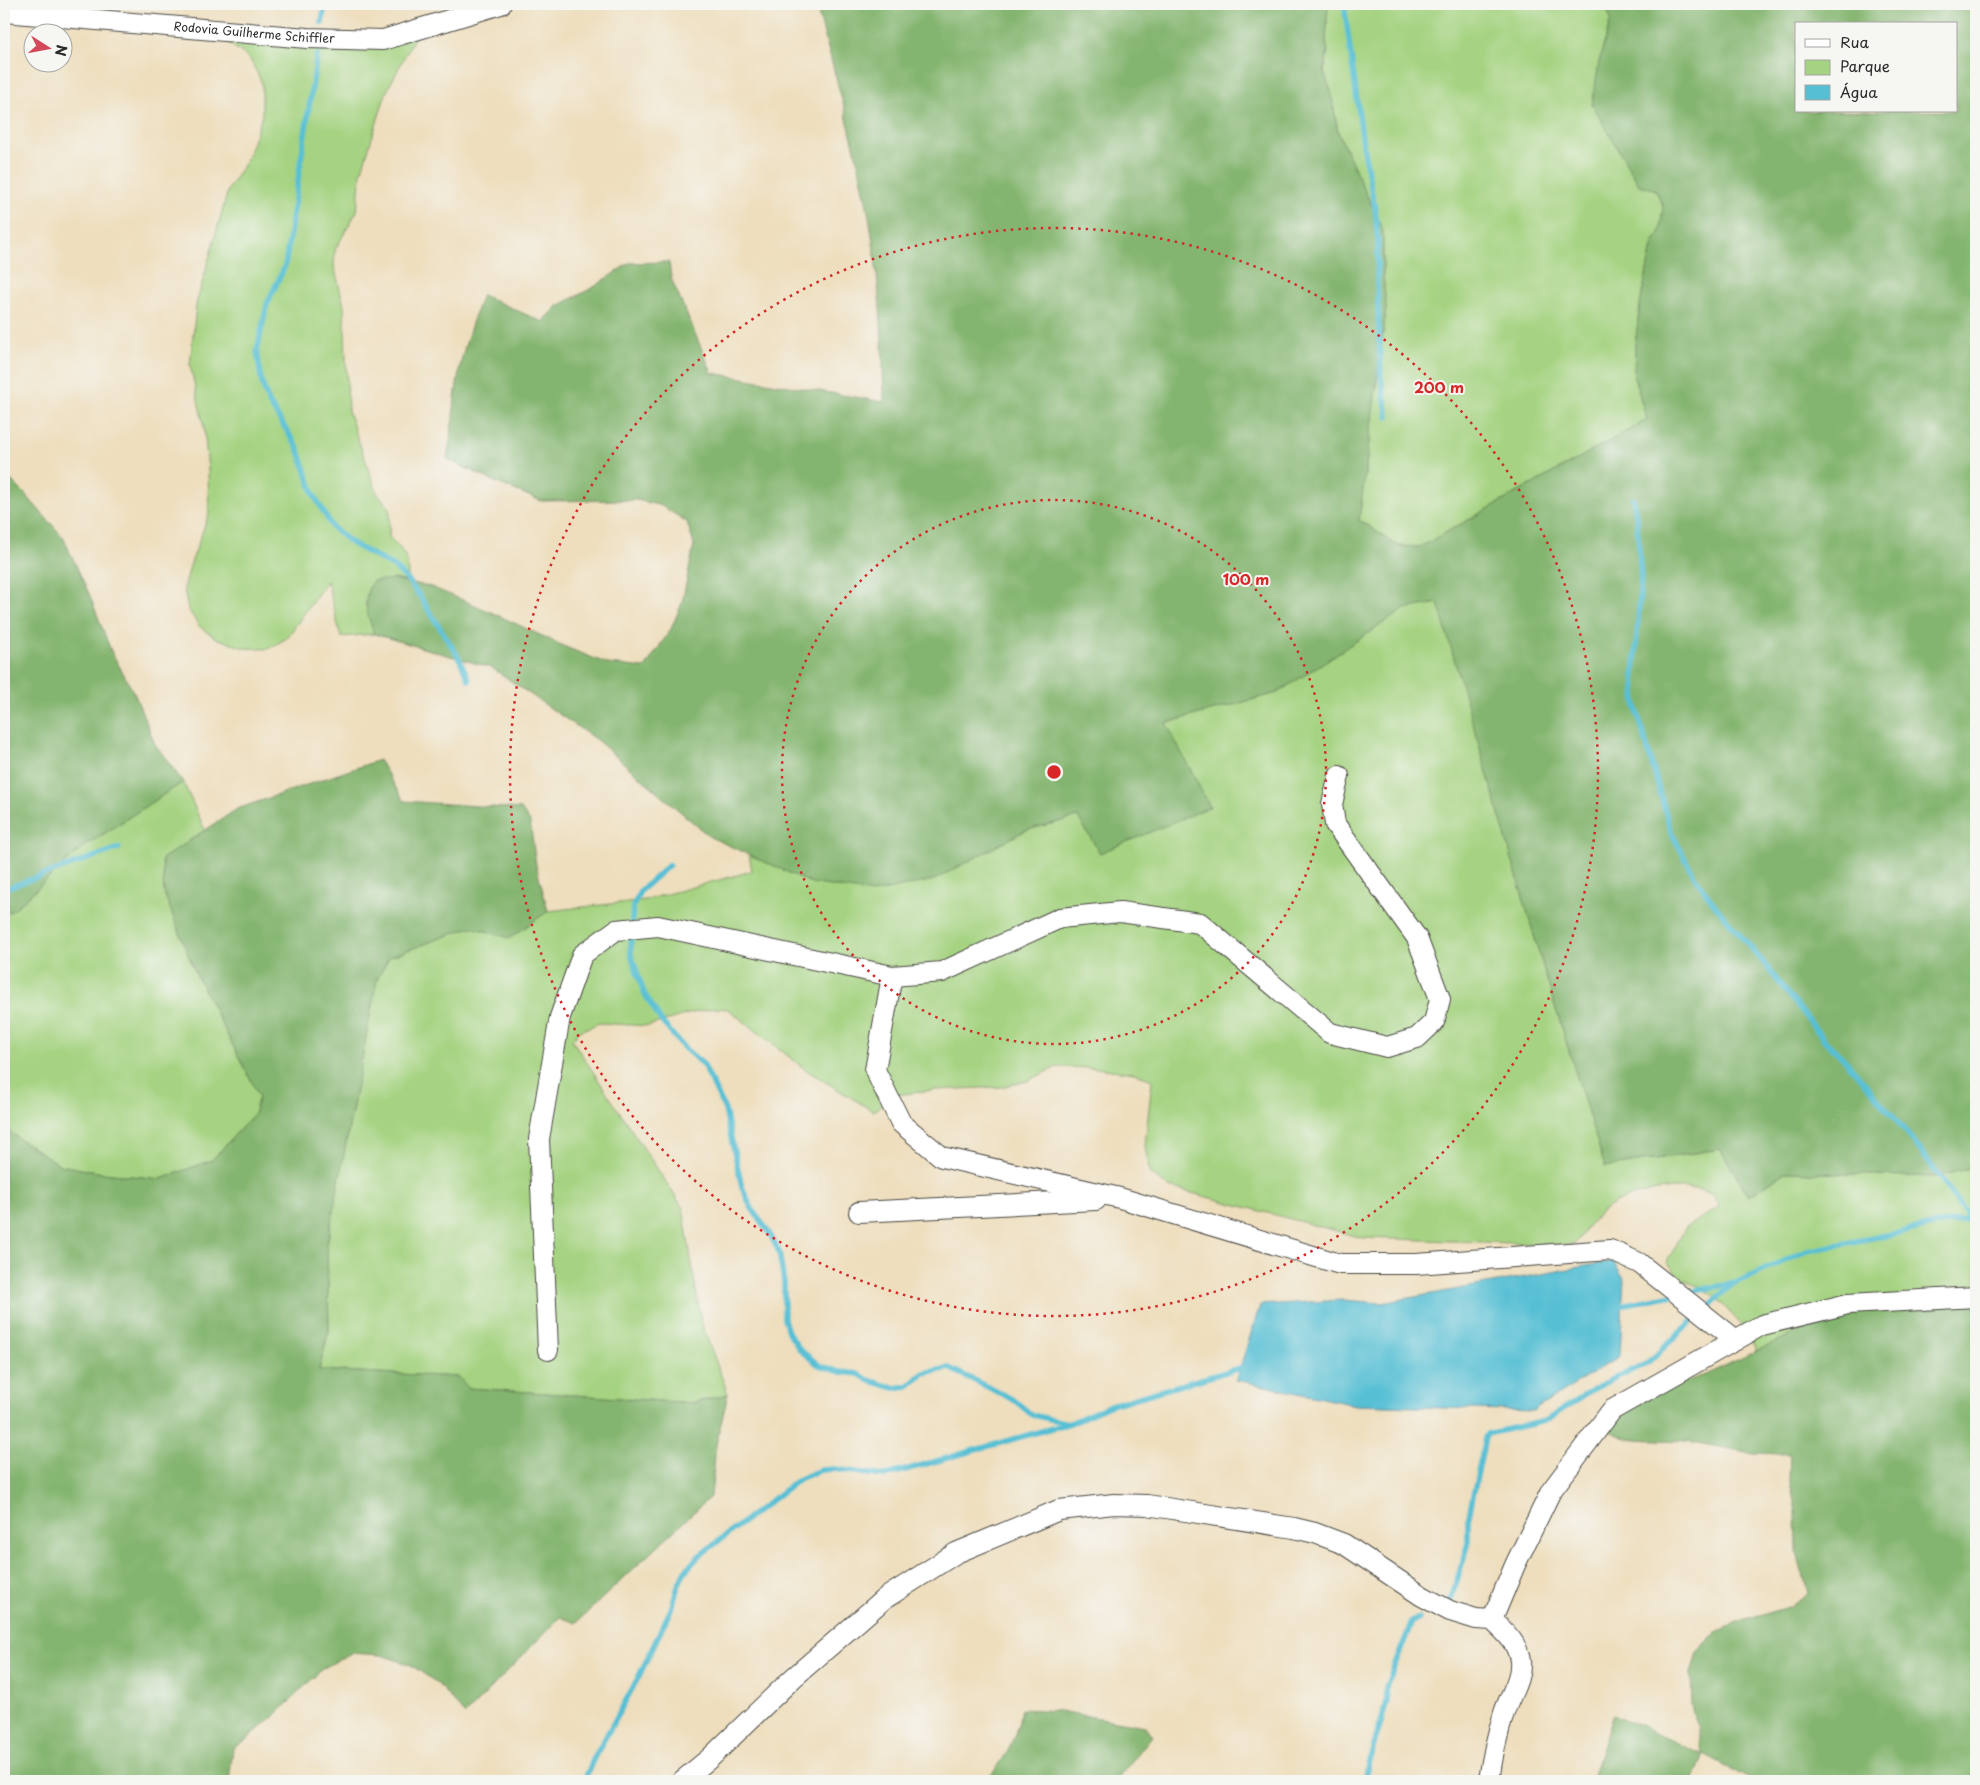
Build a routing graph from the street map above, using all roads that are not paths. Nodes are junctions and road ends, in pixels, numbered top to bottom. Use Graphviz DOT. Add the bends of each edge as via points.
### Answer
graph roads {
  1 [pos="501,4"];
  2 [pos="4,12"];
  3 [pos="1339,776"];
  4 [pos="892,976"];
  5 [pos="1120,1198"];
  6 [pos="859,1212"];
  7 [pos="1976,1297"];
  8 [pos="1736,1340"];
  9 [pos="548,1350"];
  10 [pos="1492,1620"];
  11 [pos="682,1781"];
  12 [pos="1489,1781"];
  1 -- 2 [label="street, Rodovia Guilherme Schiffler" via="383,40 306,38"];
  3 -- 4 [label="street" via="1332,804 1335,824 1417,938 1440,999 1434,1022 1417,1038 1387,1047 1330,1033 1200,924 1120,912 1060,918 942,972"];
  4 -- 5 [label="street" via="875,1070 901,1123 942,1157"];
  4 -- 9 [label="street" via="658,926 616,930 582,955 560,1017 539,1139"];
  5 -- 6 [label="street"];
  5 -- 8 [label="street" via="1340,1264 1416,1264 1610,1250 1639,1263"];
  7 -- 8 [label="street" via="1848,1304 1762,1326"];
  8 -- 10 [label="street" via="1612,1410 1551,1490 1514,1565"];
  10 -- 11 [label="street" via="1450,1611 1344,1544 1315,1533 1147,1505 1114,1504 1060,1510 956,1553 884,1599"];
  10 -- 12 [label="street" via="1509,1636 1517,1649 1520,1663 1492,1759"];
}
